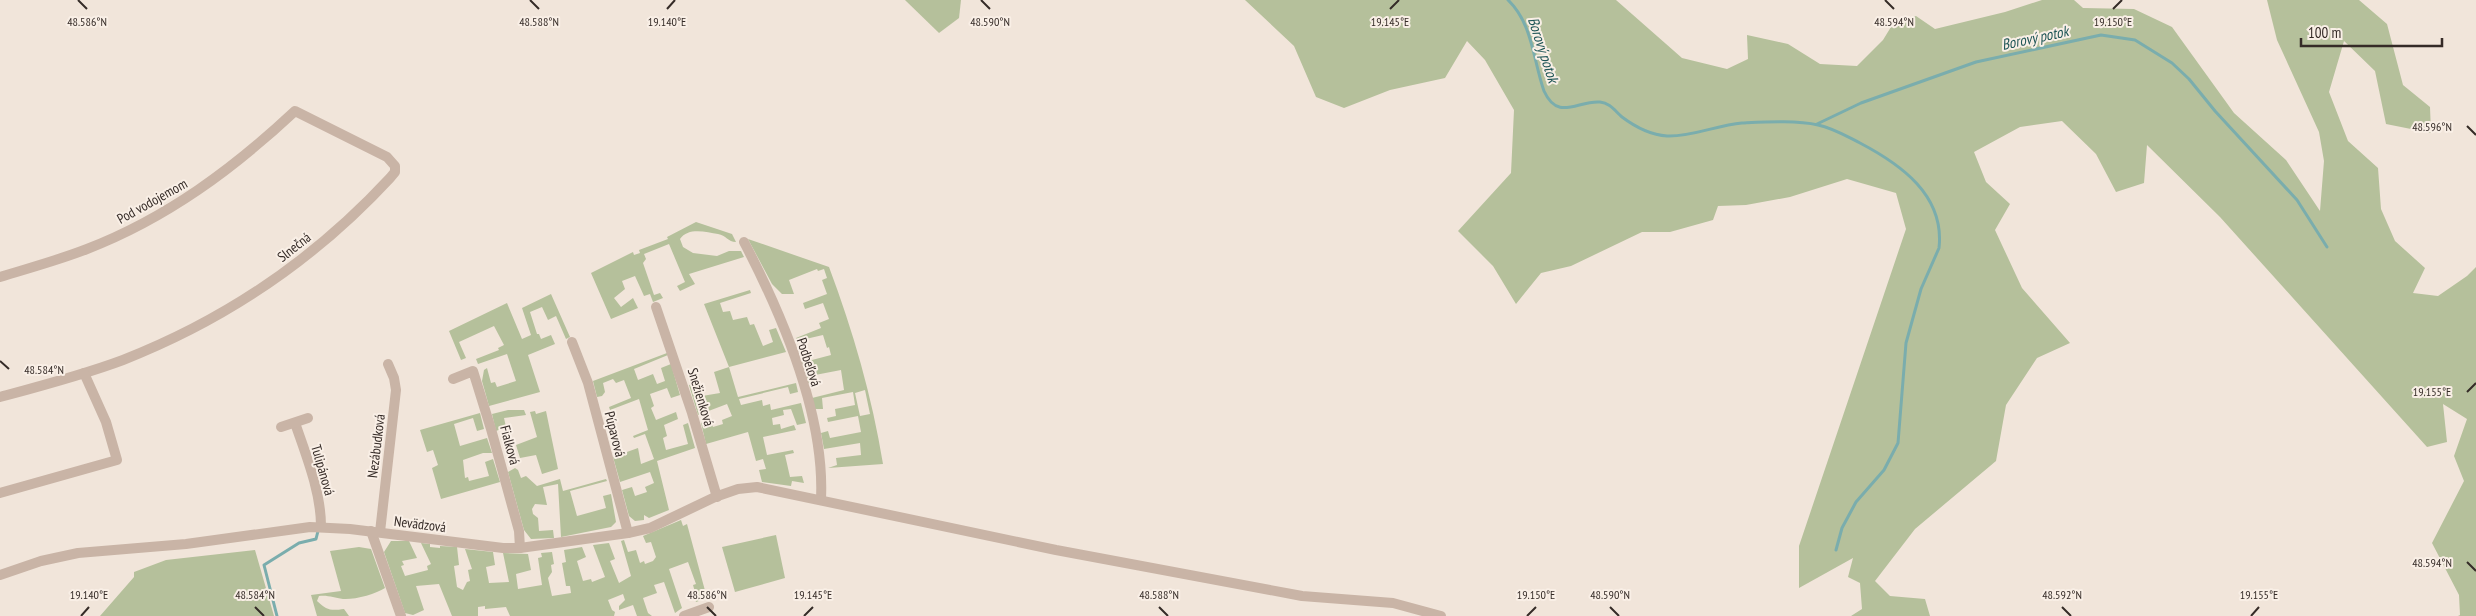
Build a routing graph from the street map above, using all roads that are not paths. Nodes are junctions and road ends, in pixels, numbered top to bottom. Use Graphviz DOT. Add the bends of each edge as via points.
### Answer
graph roads {
  1 [pos="295,111"];
  2 [pos="744,242"];
  3 [pos="0,276"];
  4 [pos="656,307"];
  5 [pos="572,342"];
  6 [pos="388,364"];
  7 [pos="84,373"];
  8 [pos="453,380"];
  9 [pos="0,398"];
  10 [pos="308,418"];
  11 [pos="295,423"];
  12 [pos="281,428"];
  13 [pos="0,494"];
  14 [pos="716,497"];
  15 [pos="826,500"];
  16 [pos="321,526"];
  17 [pos="376,532"];
  18 [pos="628,534"];
  19 [pos="520,548"];
  20 [pos="0,575"];
  21 [pos="710,606"];
  22 [pos="401,616"];
  23 [pos="684,616"];
  24 [pos="1442,616"];
  1 -- 3 [label="street, Pod vodojemom" via="228,170 154,218 88,249"];
  1 -- 7 [label="street, Slnečná" via="387,157 393,162 395,172 327,239 238,304 175,338"];
  2 -- 15 [label="street, Podbeľová" via="766,284 800,371"];
  4 -- 14 [label="street, Snežienková"];
  5 -- 18 [label="street, Púpavová" via="588,384"];
  6 -- 17 [label="street, Nezábudková" via="396,390"];
  7 -- 9 [label="street, Slnečná"];
  7 -- 13 [label="street" via="106,422 117,460"];
  8 -- 19 [label="street, Fialková" via="473,371 492,429 519,531"];
  10 -- 11 [label="street"];
  11 -- 12 [label="street"];
  11 -- 16 [label="street, Tulipánová" via="321,514"];
  14 -- 15 [label="street, Nevädzová" via="756,487"];
  14 -- 18 [label="street, Nevädzová" via="650,528"];
  15 -- 24 [label="street, Nevädzová" via="1056,550 1302,596 1393,603"];
  16 -- 17 [label="street, Nevädzová"];
  16 -- 20 [label="street, Nevädzová" via="186,544 78,553 40,561"];
  17 -- 19 [label="street, Nevädzová"];
  17 -- 22 [label="street, Nezábudková"];
  18 -- 19 [label="street, Nevädzová"];
  21 -- 23 [label="street"];
}
